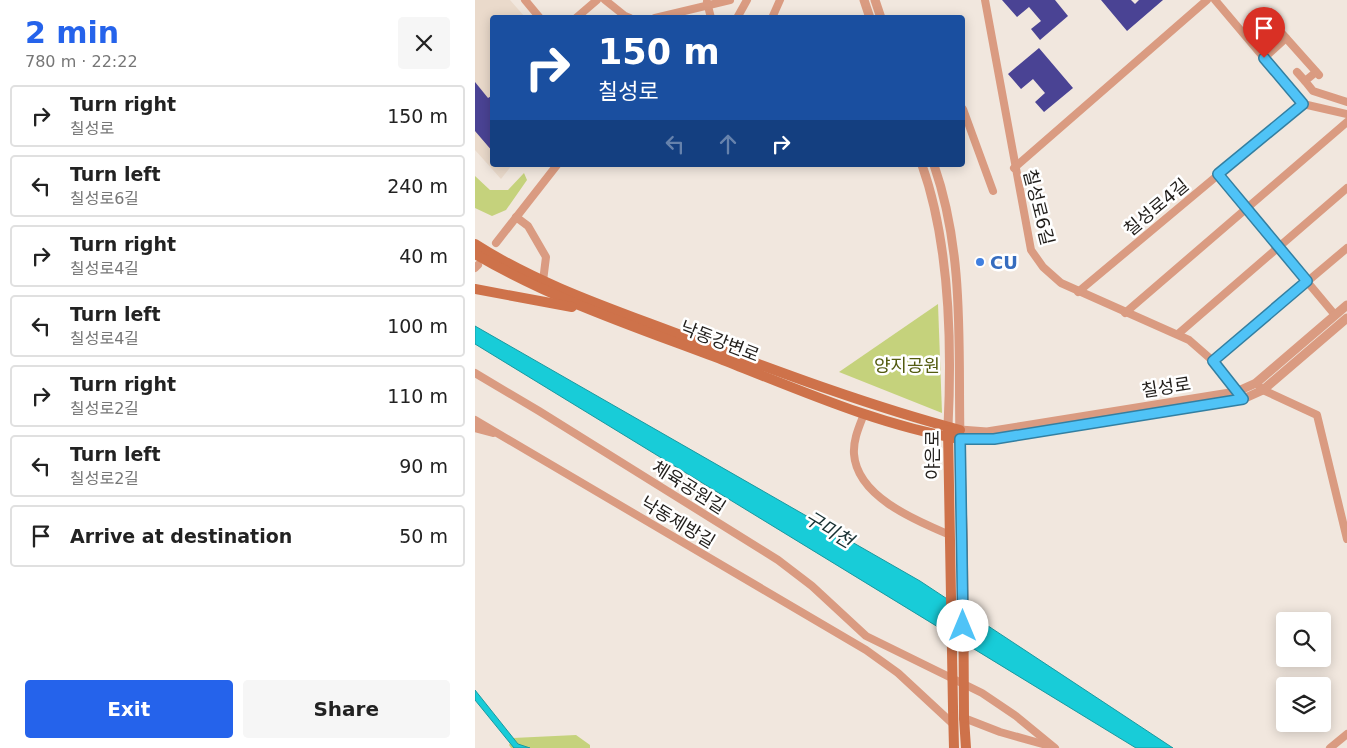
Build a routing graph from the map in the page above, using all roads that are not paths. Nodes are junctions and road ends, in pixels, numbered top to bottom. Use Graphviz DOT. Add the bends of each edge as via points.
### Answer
graph roads {
  1 [pos="525,0"];
  2 [pos="597,0"];
  3 [pos="605,0"];
  4 [pos="730,0"];
  5 [pos="747,0"];
  6 [pos="780,0"];
  7 [pos="864,0"];
  8 [pos="875,0"];
  9 [pos="1207,0"];
  10 [pos="1215,0"];
  11 [pos="987,1"];
  12 [pos="707,2"];
  13 [pos="537,15"];
  14 [pos="580,15"];
  15 [pos="624,15"];
  16 [pos="665,15"];
  17 [pos="710,15"];
  18 [pos="739,15"];
  19 [pos="773,15"];
  20 [pos="869,15"];
  21 [pos="880,15"];
  22 [pos="1268,18"];
  23 [pos="1278,28"];
  24 [pos="1269,37"];
  25 [pos="1286,38"];
  26 [pos="1264,58"];
  27 [pos="1297,72"];
  28 [pos="1305,81"];
  29 [pos="1347,102"];
  30 [pos="1303,104"];
  31 [pos="1347,114"];
  32 [pos="965,115"];
  33 [pos="1347,122"];
  34 [pos="555,167"];
  35 [pos="923,167"];
  36 [pos="935,167"];
  37 [pos="1014,168"];
  38 [pos="1218,174"];
  39 [pos="1347,188"];
  40 [pos="993,191"];
  41 [pos="1247,209"];
  42 [pos="516,217"];
  43 [pos="496,243"];
  44 [pos="475,244"];
  45 [pos="1279,247"];
  46 [pos="1347,248"];
  47 [pos="475,254"];
  48 [pos="543,281"];
  49 [pos="1307,281"];
  50 [pos="475,289"];
  51 [pos="1078,292"];
  52 [pos="1347,304"];
  53 [pos="600,313"];
  54 [pos="1125,313"];
  55 [pos="1335,315"];
  56 [pos="1347,318"];
  57 [pos="1178,334"];
  58 [pos="1213,361"];
  59 [pos="475,373"];
  60 [pos="1256,383"];
  61 [pos="1263,390"];
  62 [pos="1237,392"];
  63 [pos="1243,399"];
  64 [pos="864,414"];
  65 [pos="475,420"];
  66 [pos="948,427"];
  67 [pos="475,428"];
  68 [pos="500,434"];
  69 [pos="960,435"];
  70 [pos="950,538"];
  71 [pos="1347,539"];
  72 [pos="875,642"];
  73 [pos="866,650"];
  74 [pos="964,718"];
  75 [pos="953,724"];
  76 [pos="1347,734"];
  77 [pos="954,748"];
  78 [pos="966,748"];
  79 [pos="1055,748"];
  80 [pos="1330,748"];
  1 -- 13 [label="street"];
  2 -- 14 [label="street"];
  3 -- 15 [label="street"];
  4 -- 12 [label="street"];
  5 -- 18 [label="street"];
  6 -- 19 [label="street"];
  7 -- 20 [label="street"];
  8 -- 21 [label="street"];
  9 -- 37 [label="street"];
  10 -- 26 [label="street"];
  11 -- 37 [label="street, 칠성로6길"];
  12 -- 16 [label="street"];
  12 -- 17 [label="street"];
  22 -- 23 [label="street"];
  23 -- 24 [label="street"];
  23 -- 25 [label="street"];
  25 -- 26 [label="street"];
  25 -- 28 [label="street" via="1317,74"];
  26 -- 30 [label="street"];
  27 -- 28 [label="street"];
  28 -- 29 [label="street" via="1313,91"];
  30 -- 31 [label="street"];
  30 -- 38 [label="street, 칠성로4길"];
  32 -- 40 [label="street"];
  33 -- 41 [label="street"];
  34 -- 42 [label="street"];
  35 -- 66 [label="street, 야은로" via="940,230 944,263 950,387"];
  36 -- 69 [label="street, 야은로" via="946,208 957,273"];
  37 -- 51 [label="street, 칠성로6길" via="1031,250 1053,277"];
  38 -- 41 [label="street"];
  38 -- 51 [label="street, 칠성로4길"];
  39 -- 45 [label="street"];
  41 -- 45 [label="street"];
  41 -- 54 [label="street"];
  42 -- 43 [label="street"];
  42 -- 48 [label="street" via="528,226 546,257"];
  44 -- 48 [label="main road, 낙동강변로"];
  45 -- 49 [label="street"];
  45 -- 57 [label="street"];
  46 -- 49 [label="street"];
  47 -- 53 [label="main road, 낙동강변로" via="519,279"];
  48 -- 66 [label="main road, 낙동강변로" via="813,384"];
  49 -- 55 [label="street"];
  49 -- 58 [label="street"];
  50 -- 53 [label="main road"];
  51 -- 54 [label="street, 칠성로6길"];
  52 -- 55 [label="street, 칠성로"];
  53 -- 64 [label="main road, 낙동강변로"];
  54 -- 57 [label="street, 칠성로6길"];
  55 -- 60 [label="street, 칠성로"];
  56 -- 61 [label="street, 칠성로"];
  57 -- 58 [label="street, 칠성로6길"];
  58 -- 62 [label="street, 칠성로6길"];
  59 -- 72 [label="street, 체육공원길" via="778,560"];
  60 -- 61 [label="street"];
  60 -- 62 [label="street, 칠성로"];
  61 -- 63 [label="street, 칠성로"];
  61 -- 71 [label="street" via="1317,415"];
  62 -- 63 [label="street, 칠성로6길"];
  62 -- 69 [label="street, 칠성로"];
  63 -- 69 [label="street, 칠성로" via="994,439"];
  64 -- 69 [label="main road, 낙동강변로" via="918,432"];
  64 -- 70 [label="street" via="856,434 854,454 863,479 895,509"];
  65 -- 68 [label="street, 낙동제방길"];
  66 -- 69 [label="main road, 낙동강변로"];
  66 -- 70 [label="main road, 야은로"];
  67 -- 68 [label="street"];
  68 -- 73 [label="street, 낙동제방길"];
  69 -- 74 [label="main road, 야은로, bridge"];
  70 -- 75 [label="main road, 야은로, bridge"];
  72 -- 73 [label="street"];
  72 -- 79 [label="street, 체육공원길" via="982,693"];
  73 -- 75 [label="street, 낙동제방길" via="898,673"];
  74 -- 78 [label="main road, 야은로"];
  74 -- 79 [label="street"];
  75 -- 77 [label="main road, 야은로"];
  76 -- 80 [label="street"];
}
